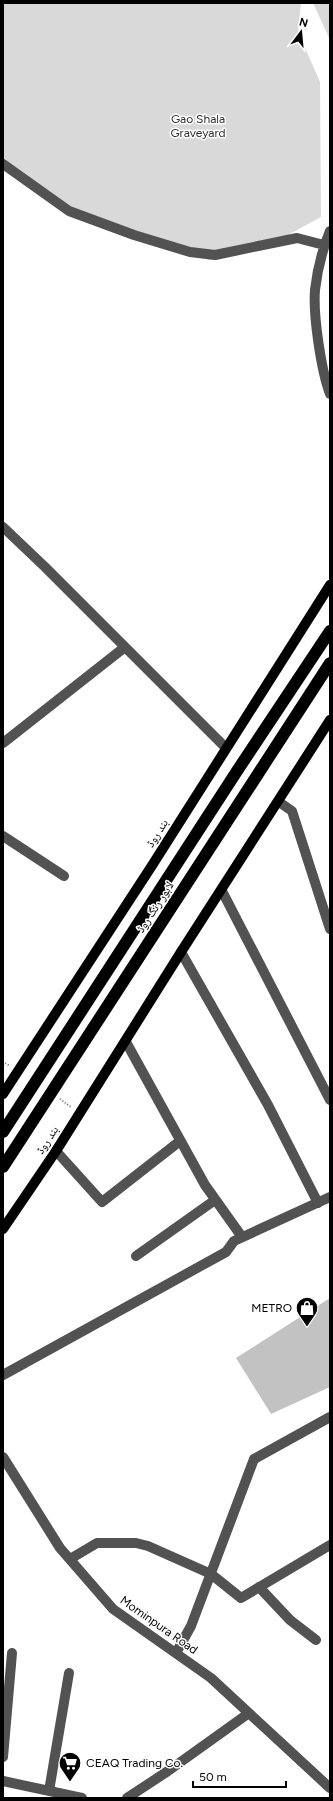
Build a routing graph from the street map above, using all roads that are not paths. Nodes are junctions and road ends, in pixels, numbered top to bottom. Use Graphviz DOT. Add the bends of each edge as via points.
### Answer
graph roads {
  1 [pos="3,164"];
  2 [pos="330,231"];
  3 [pos="324,245"];
  4 [pos="330,394"];
  5 [pos="3,527"];
  6 [pos="330,585"];
  7 [pos="330,631"];
  8 [pos="125,647"];
  9 [pos="330,663"];
  10 [pos="330,720"];
  11 [pos="3,743"];
  12 [pos="226,748"];
  13 [pos="279,802"];
  14 [pos="3,836"];
  15 [pos="64,876"];
  16 [pos="222,891"];
  17 [pos="330,927"];
  18 [pos="181,952"];
  19 [pos="126,1042"];
  20 [pos="3,1094"];
  21 [pos="330,1100"];
  22 [pos="3,1132"];
  23 [pos="180,1141"];
  24 [pos="56,1151"];
  25 [pos="3,1167"];
  26 [pos="330,1197"];
  27 [pos="215,1200"];
  28 [pos="318,1203"];
  29 [pos="3,1229"];
  30 [pos="242,1237"];
  31 [pos="136,1256"];
  32 [pos="3,1375"];
  33 [pos="330,1417"];
  34 [pos="3,1457"];
  35 [pos="330,1545"];
  36 [pos="70,1559"];
  37 [pos="211,1574"];
  38 [pos="259,1587"];
  39 [pos="316,1640"];
  40 [pos="12,1653"];
  41 [pos="176,1653"];
  42 [pos="69,1673"];
  43 [pos="249,1713"];
  44 [pos="3,1757"];
  45 [pos="3,1781"];
  46 [pos="330,1788"];
  47 [pos="138,1791"];
  48 [pos="54,1794"];
  49 [pos="82,1798"];
  50 [pos="127,1798"];
  51 [pos="146,1798"];
  1 -- 3 [label="street" via="69,211 190,252 214,254 297,238"];
  2 -- 3 [label="street"];
  3 -- 4 [label="street" via="315,291 320,345"];
  5 -- 8 [label="street"];
  6 -- 12 [label="main road, بند روڈ"];
  7 -- 22 [label="highway, لاہور رنگ روڈ"];
  8 -- 11 [label="street"];
  8 -- 12 [label="street"];
  9 -- 25 [label="highway, لاہور رنگ روڈ"];
  10 -- 13 [label="main road, بند روڈ"];
  12 -- 20 [label="main road, بند روڈ"];
  13 -- 16 [label="main road, بند روڈ"];
  13 -- 17 [label="street" via="292,811"];
  14 -- 15 [label="street"];
  16 -- 18 [label="main road, بند روڈ"];
  16 -- 21 [label="street"];
  18 -- 19 [label="main road, بند روڈ"];
  18 -- 28 [label="street" via="268,1105"];
  19 -- 23 [label="street"];
  19 -- 24 [label="main road, بند روڈ"];
  23 -- 24 [label="street" via="102,1202"];
  23 -- 27 [label="street"];
  24 -- 29 [label="main road, بند روڈ"];
  26 -- 28 [label="street"];
  27 -- 30 [label="street"];
  27 -- 31 [label="street"];
  28 -- 30 [label="street"];
  30 -- 32 [label="street" via="234,1240 226,1252"];
  33 -- 37 [label="street" via="254,1459"];
  34 -- 36 [label="street, Mominpura Road" via="60,1548"];
  35 -- 38 [label="street"];
  36 -- 37 [label="street" via="97,1543 136,1543"];
  36 -- 41 [label="street, Mominpura Road" via="113,1609"];
  37 -- 38 [label="street" via="241,1598"];
  37 -- 41 [label="street" via="191,1626"];
  38 -- 39 [label="street" via="290,1620"];
  40 -- 44 [label="street"];
  41 -- 43 [label="street, Mominpura Road" via="211,1678"];
  42 -- 48 [label="street"];
  43 -- 46 [label="street, Mominpura Road"];
  43 -- 47 [label="street"];
  45 -- 48 [label="street"];
  47 -- 50 [label="street"];
  47 -- 51 [label="street"];
  48 -- 49 [label="street"];
}
